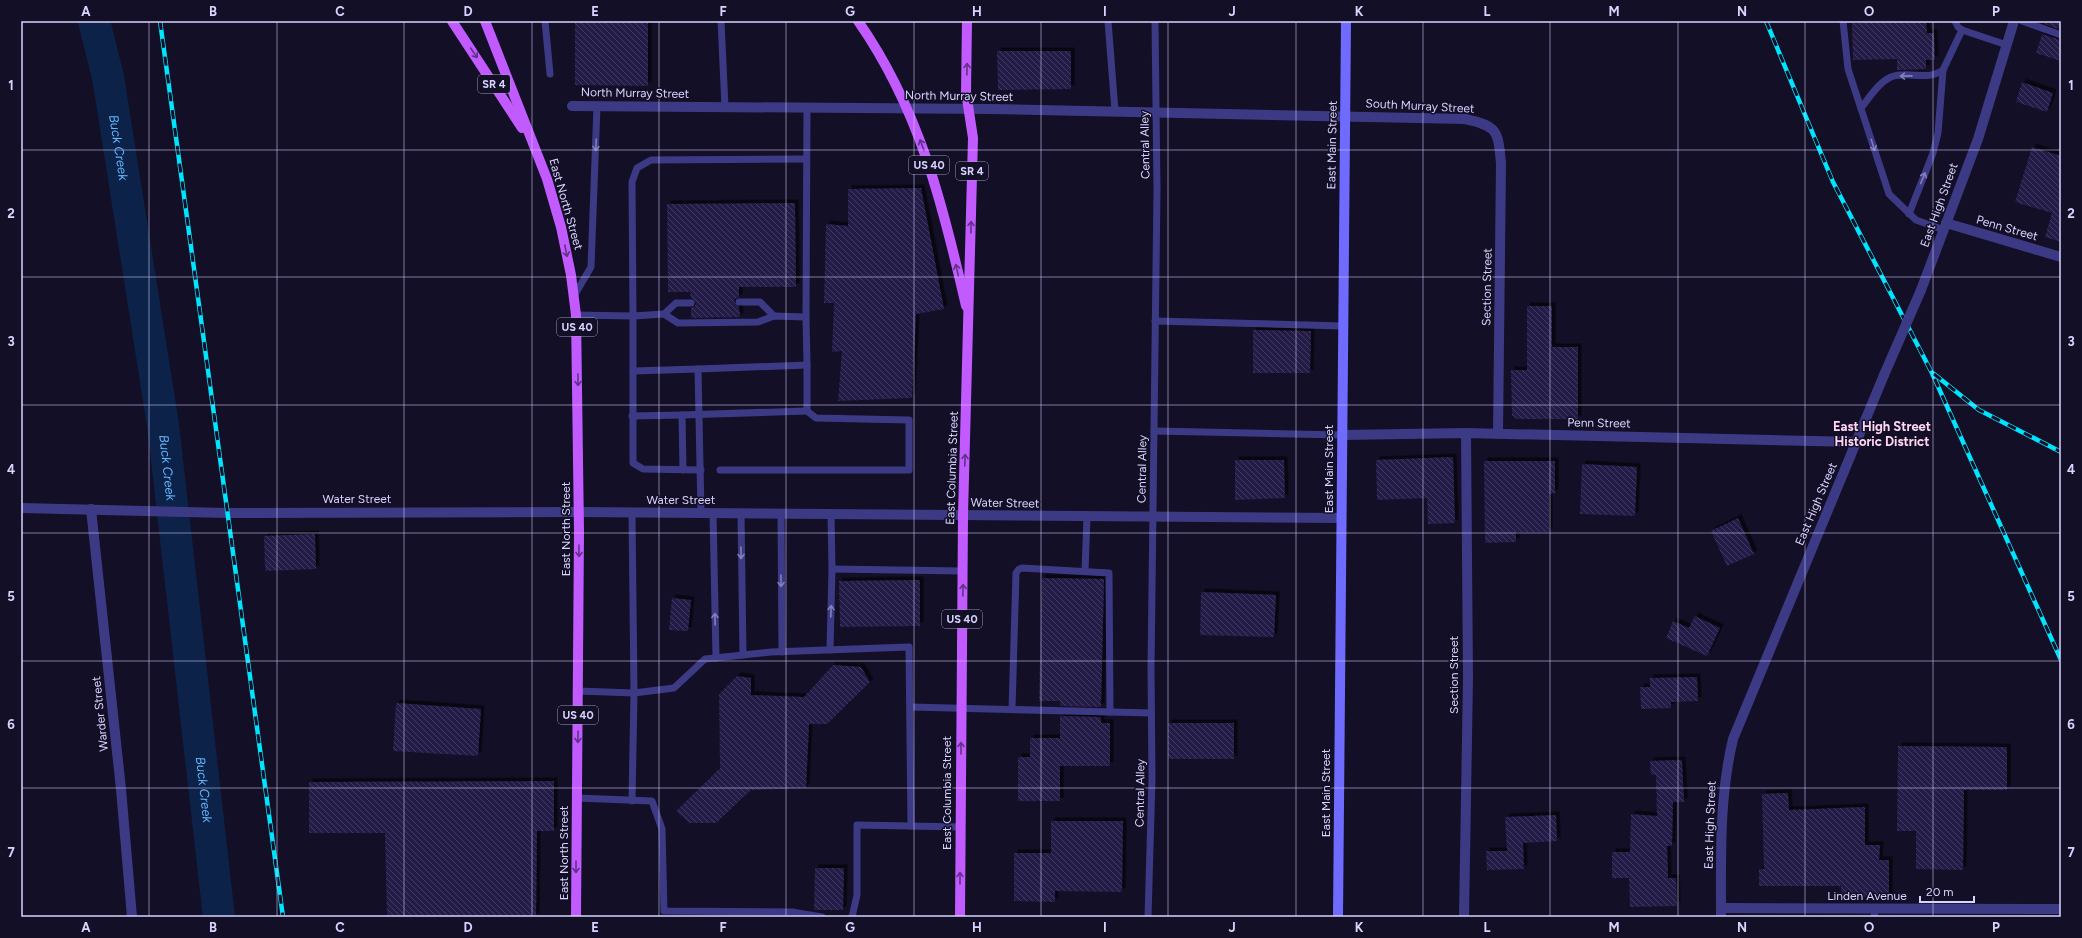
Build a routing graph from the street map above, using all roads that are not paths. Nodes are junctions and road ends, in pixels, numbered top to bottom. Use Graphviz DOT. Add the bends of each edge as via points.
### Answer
graph roads {
  1 [pos="452,21"];
  2 [pos="485,21"];
  3 [pos="545,21"];
  4 [pos="721,21"];
  5 [pos="858,21"];
  6 [pos="967,21"];
  7 [pos="1108,21"];
  8 [pos="1156,21"];
  9 [pos="1346,21"];
  10 [pos="1843,21"];
  11 [pos="1955,21"];
  12 [pos="2014,21"];
  13 [pos="2022,21"];
  14 [pos="1962,30"];
  15 [pos="2061,35"];
  16 [pos="2007,45"];
  17 [pos="1943,70"];
  18 [pos="550,74"];
  19 [pos="572,106"];
  20 [pos="598,106"];
  21 [pos="725,107"];
  22 [pos="807,107"];
  23 [pos="908,108"];
  24 [pos="1861,108"];
  25 [pos="968,109"];
  26 [pos="1115,111"];
  27 [pos="1156,112"];
  28 [pos="1345,116"];
  29 [pos="535,147"];
  30 [pos="1500,151"];
  31 [pos="806,159"];
  32 [pos="1908,214"];
  33 [pos="1945,227"];
  34 [pos="2061,257"];
  35 [pos="574,296"];
  36 [pos="739,302"];
  37 [pos="691,303"];
  38 [pos="664,314"];
  39 [pos="576,315"];
  40 [pos="633,316"];
  41 [pos="774,316"];
  42 [pos="806,317"];
  43 [pos="1155,321"];
  44 [pos="969,322"];
  45 [pos="1343,326"];
  46 [pos="807,365"];
  47 [pos="698,369"];
  48 [pos="633,371"];
  49 [pos="807,411"];
  50 [pos="699,414"];
  51 [pos="682,415"];
  52 [pos="632,416"];
  53 [pos="1154,431"];
  54 [pos="1466,433"];
  55 [pos="1498,434"];
  56 [pos="1342,435"];
  57 [pos="1856,442"];
  58 [pos="683,470"];
  59 [pos="701,470"];
  60 [pos="720,470"];
  61 [pos="21,508"];
  62 [pos="91,509"];
  63 [pos="579,512"];
  64 [pos="632,513"];
  65 [pos="701,513"];
  66 [pos="712,513"];
  67 [pos="740,514"];
  68 [pos="781,514"];
  69 [pos="831,514"];
  70 [pos="964,515"];
  71 [pos="1087,517"];
  72 [pos="1152,517"];
  73 [pos="1341,518"];
  74 [pos="832,569"];
  75 [pos="963,571"];
  76 [pos="1086,571"];
  77 [pos="830,650"];
  78 [pos="782,652"];
  79 [pos="743,655"];
  80 [pos="716,658"];
  81 [pos="578,691"];
  82 [pos="634,693"];
  83 [pos="911,707"];
  84 [pos="961,708"];
  85 [pos="1012,709"];
  86 [pos="1110,712"];
  87 [pos="1151,713"];
  88 [pos="577,798"];
  89 [pos="632,800"];
  90 [pos="911,826"];
  91 [pos="960,827"];
  92 [pos="2061,908"];
  93 [pos="1721,913"];
  94 [pos="1875,913"];
  95 [pos="1930,913"];
  96 [pos="132,917"];
  97 [pos="576,917"];
  98 [pos="822,917"];
  99 [pos="852,917"];
  100 [pos="960,917"];
  101 [pos="1148,917"];
  102 [pos="1338,917"];
  103 [pos="1464,917"];
  1 -- 29 [label="main road, SR 4, one-way"];
  2 -- 29 [label="main road, US 40"];
  3 -- 18 [label="lane"];
  4 -- 21 [label="lane"];
  5 -- 23 [label="main road, US 40" via="893,77"];
  25 -- 6 [label="main road, East Columbia Street / SR 4, one-way"];
  7 -- 26 [label="lane"];
  8 -- 27 [label="lane, Central Alley"];
  9 -- 28 [label="main road, East Main Street"];
  10 -- 24 [label="lane" via="1848,69"];
  11 -- 14 [label="lane"];
  12 -- 16 [label="street, East High Street"];
  13 -- 15 [label="lane"];
  14 -- 16 [label="lane"];
  14 -- 17 [label="lane"];
  16 -- 33 [label="street, East High Street" via="1978,139"];
  17 -- 24 [label="lane, one-way" via="1936,75 1891,77 1875,90"];
  32 -- 17 [label="lane, one-way" via="1934,154"];
  19 -- 20 [label="street, North Murray Street"];
  20 -- 21 [label="street, North Murray Street"];
  20 -- 35 [label="lane, one-way" via="591,267"];
  21 -- 22 [label="street, North Murray Street"];
  22 -- 23 [label="street, North Murray Street"];
  22 -- 31 [label="lane"];
  23 -- 25 [label="street, North Murray Street"];
  44 -- 23 [label="main road, US 40, one-way" via="949,232 926,153"];
  24 -- 32 [label="lane, one-way" via="1889,194"];
  25 -- 26 [label="street, North Murray Street"];
  44 -- 25 [label="main road, East Columbia Street / SR 4, one-way" via="973,138"];
  26 -- 27 [label="street, North Murray Street"];
  27 -- 28 [label="street, North Murray Street"];
  27 -- 43 [label="lane, Central Alley"];
  28 -- 30 [label="street, South Murray Street" via="1465,119 1484,123 1494,130 1499,140"];
  28 -- 45 [label="main road, East Main Street"];
  29 -- 35 [label="main road, East North Street / US 40, one-way" via="561,227"];
  30 -- 55 [label="street, Section Street"];
  31 -- 40 [label="lane" via="652,160 637,168 632,182"];
  31 -- 42 [label="lane"];
  32 -- 33 [label="lane" via="1916,220"];
  33 -- 34 [label="street, Penn Street"];
  33 -- 57 [label="street, East High Street, bridge"];
  35 -- 39 [label="main road, East North Street / US 40"];
  36 -- 41 [label="lane" via="760,302"];
  37 -- 38 [label="lane" via="676,303"];
  38 -- 40 [label="lane"];
  38 -- 41 [label="lane" via="678,323 758,322"];
  39 -- 40 [label="lane"];
  39 -- 63 [label="main road, East North Street / US 40, one-way"];
  40 -- 48 [label="lane"];
  41 -- 42 [label="lane"];
  42 -- 46 [label="lane"];
  43 -- 45 [label="lane"];
  43 -- 53 [label="lane, Central Alley"];
  70 -- 44 [label="main road, East Columbia Street / US 40, one-way"];
  45 -- 56 [label="main road, East Main Street"];
  46 -- 47 [label="lane"];
  46 -- 49 [label="lane"];
  47 -- 48 [label="lane"];
  47 -- 50 [label="lane"];
  48 -- 52 [label="lane"];
  49 -- 50 [label="lane"];
  49 -- 60 [label="lane" via="816,418 909,420 909,470"];
  50 -- 51 [label="lane"];
  50 -- 59 [label="lane"];
  51 -- 52 [label="lane"];
  51 -- 58 [label="lane"];
  52 -- 58 [label="lane" via="633,463 643,469"];
  53 -- 56 [label="lane"];
  53 -- 72 [label="lane, Central Alley"];
  54 -- 55 [label="street, Penn Street"];
  54 -- 56 [label="street, Penn Street"];
  54 -- 103 [label="street, Section Street" via="1468,678"];
  55 -- 57 [label="street, Penn Street"];
  56 -- 73 [label="main road, East Main Street"];
  57 -- 93 [label="street, East High Street" via="1733,739 1722,796"];
  58 -- 59 [label="lane"];
  59 -- 65 [label="lane"];
  61 -- 62 [label="street, Water Street"];
  62 -- 63 [label="street, Water Street" via="207,512"];
  62 -- 96 [label="street, Warder Street"];
  63 -- 64 [label="street, Water Street"];
  63 -- 81 [label="main road, East North Street / US 40, one-way"];
  64 -- 65 [label="street, Water Street"];
  64 -- 82 [label="lane"];
  65 -- 66 [label="street, Water Street"];
  66 -- 67 [label="street, Water Street"];
  80 -- 66 [label="lane, one-way"];
  67 -- 68 [label="street, Water Street"];
  67 -- 79 [label="lane, one-way"];
  68 -- 69 [label="street, Water Street"];
  68 -- 78 [label="lane, one-way"];
  69 -- 70 [label="street, Water Street"];
  69 -- 74 [label="lane"];
  70 -- 71 [label="street, Water Street"];
  70 -- 75 [label="main road, East Columbia Street / US 40"];
  71 -- 72 [label="street, Water Street"];
  71 -- 76 [label="lane"];
  72 -- 73 [label="street, Water Street"];
  72 -- 87 [label="lane, Central Alley"];
  73 -- 102 [label="main road, East Main Street"];
  74 -- 75 [label="lane"];
  77 -- 74 [label="lane, one-way"];
  84 -- 75 [label="main road, East Columbia Street / US 40, one-way"];
  76 -- 85 [label="lane" via="1022,568 1016,573"];
  76 -- 86 [label="lane" via="1107,572 1111,577"];
  77 -- 78 [label="lane"];
  77 -- 83 [label="lane" via="910,647"];
  78 -- 79 [label="lane"];
  79 -- 80 [label="lane"];
  80 -- 82 [label="lane" via="705,659 674,688"];
  81 -- 82 [label="lane"];
  81 -- 88 [label="main road, East North Street / US 40, one-way"];
  82 -- 89 [label="lane"];
  83 -- 84 [label="lane"];
  83 -- 90 [label="lane"];
  84 -- 85 [label="lane"];
  91 -- 84 [label="main road, East Columbia Street / US 40, one-way"];
  85 -- 86 [label="lane"];
  86 -- 87 [label="lane"];
  87 -- 101 [label="lane, Central Alley"];
  88 -- 89 [label="lane"];
  88 -- 97 [label="main road, East North Street / US 40, one-way"];
  89 -- 98 [label="lane" via="652,801 662,829 664,911 792,912"];
  90 -- 91 [label="lane"];
  90 -- 99 [label="lane" via="857,825 857,895"];
  100 -- 91 [label="main road, East Columbia Street / US 40, one-way"];
  92 -- 95 [label="street, Linden Avenue"];
  93 -- 94 [label="street, Linden Avenue"];
  94 -- 95 [label="street, Linden Avenue"];
}
